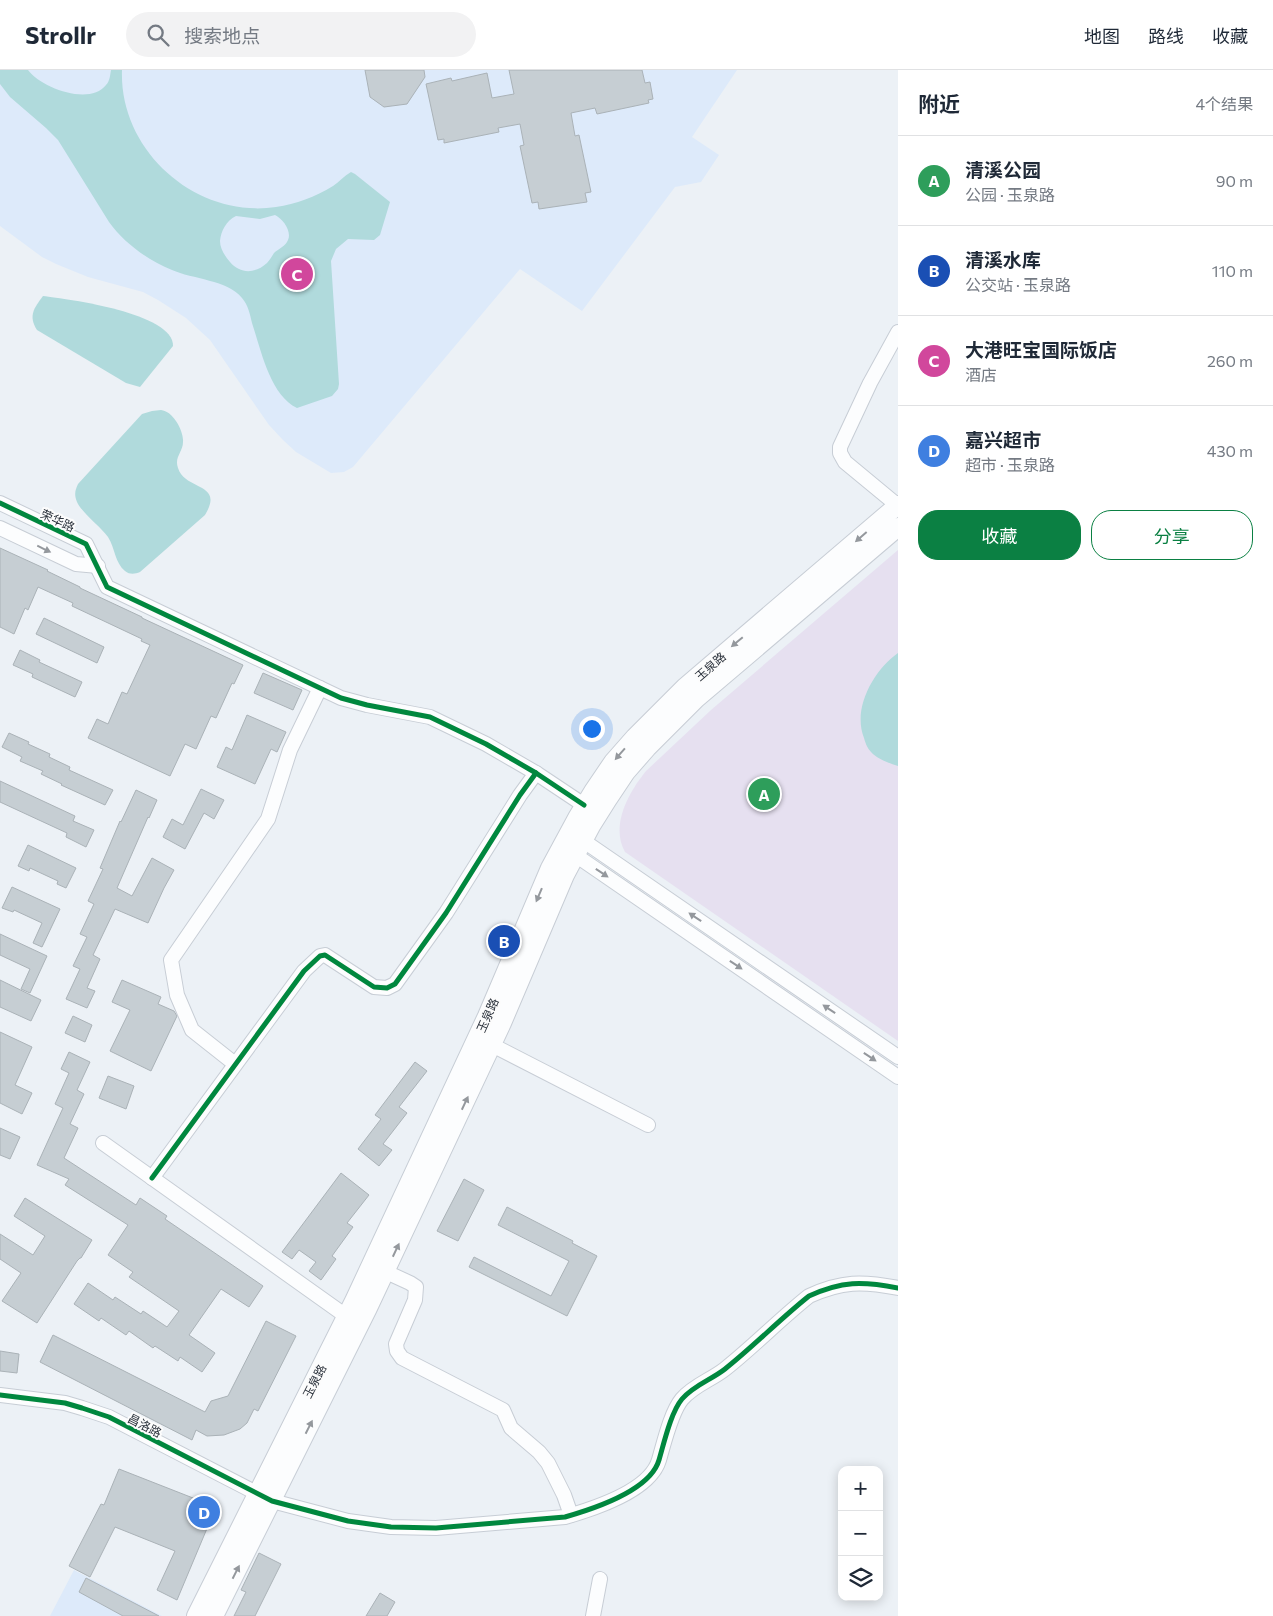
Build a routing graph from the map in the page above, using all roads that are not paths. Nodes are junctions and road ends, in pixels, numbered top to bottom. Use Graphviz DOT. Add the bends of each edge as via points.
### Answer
graph roads {
  1 [pos="898,332"];
  2 [pos="0,503"];
  3 [pos="898,505"];
  4 [pos="898,527"];
  5 [pos="0,528"];
  6 [pos="98,566"];
  7 [pos="320,688"];
  8 [pos="536,773"];
  9 [pos="584,805"];
  10 [pos="572,843"];
  11 [pos="492,1045"];
  12 [pos="898,1057"];
  13 [pos="235,1064"];
  14 [pos="898,1077"];
  15 [pos="648,1124"];
  16 [pos="103,1143"];
  17 [pos="152,1178"];
  18 [pos="386,1272"];
  19 [pos="898,1288"];
  20 [pos="346,1316"];
  21 [pos="0,1395"];
  22 [pos="265,1498"];
  23 [pos="571,1516"];
  24 [pos="600,1579"];
  25 [pos="196,1616"];
  26 [pos="214,1616"];
  27 [pos="593,1616"];
  1 -- 3 [label="street" via="840,447 845,462"];
  2 -- 6 [label="street, 荣华路" via="86,544"];
  3 -- 9 [label="main road, 玉泉路, one-way" via="685,687 613,762"];
  4 -- 10 [label="main road, 玉泉路" via="669,725 626,772"];
  5 -- 6 [label="street, one-way" via="76,564"];
  6 -- 7 [label="street, 荣华路" via="107,587"];
  7 -- 8 [label="street, 荣华路" via="367,705 430,717"];
  7 -- 13 [label="street" via="290,750 268,819 171,960 177,995 192,1030"];
  8 -- 9 [label="street, 荣华路"];
  8 -- 13 [label="street" via="446,913 395,984 387,988 374,987 325,955 320,956 304,971"];
  9 -- 10 [label="main road, 玉泉路"];
  10 -- 11 [label="main road, 玉泉路"];
  12 -- 10 [label="street, one-way"];
  10 -- 14 [label="street, one-way"];
  10 -- 20 [label="main road, 玉泉路, one-way" via="550,868 483,1025"];
  11 -- 15 [label="street"];
  18 -- 11 [label="main road, 玉泉路, one-way"];
  13 -- 17 [label="street"];
  16 -- 17 [label="street"];
  17 -- 20 [label="street"];
  22 -- 18 [label="main road, 玉泉路, one-way"];
  18 -- 23 [label="street" via="416,1287 415,1300 396,1344 402,1358 503,1410 511,1428 548,1463"];
  19 -- 23 [label="street, 昌洛路" via="845,1284 809,1296 680,1402 652,1473 618,1498"];
  20 -- 22 [label="main road, 玉泉路"];
  21 -- 22 [label="street, 昌洛路" via="65,1403 109,1417"];
  22 -- 23 [label="street, 昌洛路" via="348,1521 412,1528 459,1527"];
  22 -- 25 [label="main road, 玉泉路"];
  26 -- 22 [label="main road, 玉泉路, one-way"];
  24 -- 27 [label="street"];
}
